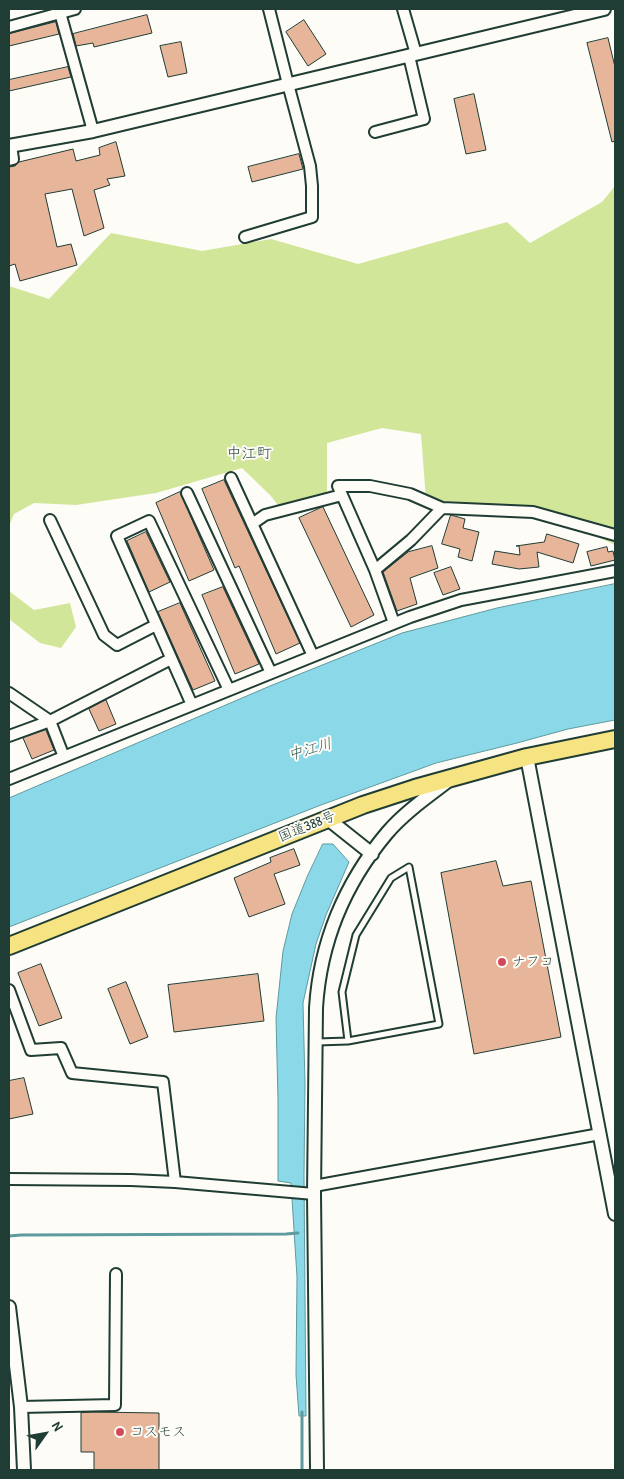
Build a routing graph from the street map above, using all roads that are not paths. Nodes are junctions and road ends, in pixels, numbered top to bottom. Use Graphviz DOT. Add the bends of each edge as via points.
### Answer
graph roads {
  1 [pos="75,9"];
  2 [pos="269,9"];
  3 [pos="403,9"];
  4 [pos="604,9"];
  5 [pos="60,11"];
  6 [pos="588,11"];
  7 [pos="9,27"];
  8 [pos="412,55"];
  9 [pos="288,84"];
  10 [pos="93,131"];
  11 [pos="375,132"];
  12 [pos="10,146"];
  13 [pos="9,160"];
  14 [pos="244,238"];
  15 [pos="231,478"];
  16 [pos="187,493"];
  17 [pos="342,495"];
  18 [pos="442,508"];
  19 [pos="50,520"];
  20 [pos="252,524"];
  21 [pos="615,535"];
  22 [pos="376,570"];
  23 [pos="615,571"];
  24 [pos="394,623"];
  25 [pos="156,625"];
  26 [pos="314,656"];
  27 [pos="171,659"];
  28 [pos="270,673"];
  29 [pos="229,690"];
  30 [pos="9,693"];
  31 [pos="192,705"];
  32 [pos="50,721"];
  33 [pos="9,736"];
  34 [pos="615,739"];
  35 [pos="527,756"];
  36 [pos="64,757"];
  37 [pos="454,776"];
  38 [pos="9,779"];
  39 [pos="328,819"];
  40 [pos="372,854"];
  41 [pos="9,946"];
  42 [pos="9,990"];
  43 [pos="348,1040"];
  44 [pos="316,1042"];
  45 [pos="600,1134"];
  46 [pos="9,1179"];
  47 [pos="175,1182"];
  48 [pos="311,1191"];
  49 [pos="615,1214"];
  50 [pos="116,1274"];
  51 [pos="9,1307"];
  52 [pos="21,1407"];
  53 [pos="24,1470"];
  54 [pos="318,1470"];
  1 -- 5 [label="street"];
  2 -- 9 [label="street"];
  3 -- 8 [label="street"];
  4 -- 6 [label="street"];
  5 -- 7 [label="street"];
  5 -- 10 [label="street"];
  6 -- 8 [label="street"];
  8 -- 9 [label="street"];
  8 -- 11 [label="street" via="424,119"];
  9 -- 10 [label="street"];
  9 -- 14 [label="street" via="310,166 312,217"];
  10 -- 12 [label="street"];
  12 -- 13 [label="street" via="13,159"];
  15 -- 20 [label="street"];
  16 -- 28 [label="street"];
  17 -- 18 [label="street" via="338,486 370,486 410,494"];
  17 -- 20 [label="street" via="265,515"];
  17 -- 22 [label="street"];
  18 -- 21 [label="street" via="533,512"];
  18 -- 22 [label="street"];
  19 -- 25 [label="street" via="104,635 117,645"];
  20 -- 26 [label="street"];
  22 -- 24 [label="street"];
  23 -- 24 [label="street" via="462,600"];
  24 -- 26 [label="street"];
  25 -- 27 [label="street"];
  25 -- 29 [label="street" via="117,536 149,521"];
  26 -- 28 [label="street"];
  27 -- 31 [label="street"];
  27 -- 32 [label="street"];
  28 -- 29 [label="street"];
  29 -- 31 [label="street"];
  30 -- 32 [label="street"];
  31 -- 36 [label="street"];
  32 -- 33 [label="street"];
  32 -- 36 [label="street"];
  34 -- 35 [label="highway, 国道388号"];
  35 -- 37 [label="highway, 国道388号"];
  35 -- 45 [label="street"];
  36 -- 38 [label="street"];
  37 -- 39 [label="highway, 国道388号"];
  37 -- 40 [label="street" via="412,808"];
  39 -- 40 [label="street"];
  39 -- 41 [label="highway, 国道388号"];
  40 -- 44 [label="street" via="345,897 323,957 317,994"];
  42 -- 47 [label="street" via="31,1050 61,1048 72,1073 163,1082"];
  43 -- 43 [label="lane" via="342,992 356,935 392,878 409,867 439,1024"];
  43 -- 44 [label="lane"];
  44 -- 48 [label="street"];
  45 -- 48 [label="street"];
  45 -- 49 [label="street"];
  46 -- 47 [label="street"];
  47 -- 48 [label="street"];
  48 -- 54 [label="street"];
  50 -- 52 [label="street" via="115,1405"];
  51 -- 52 [label="street" via="14,1387"];
  52 -- 53 [label="street"];
}
